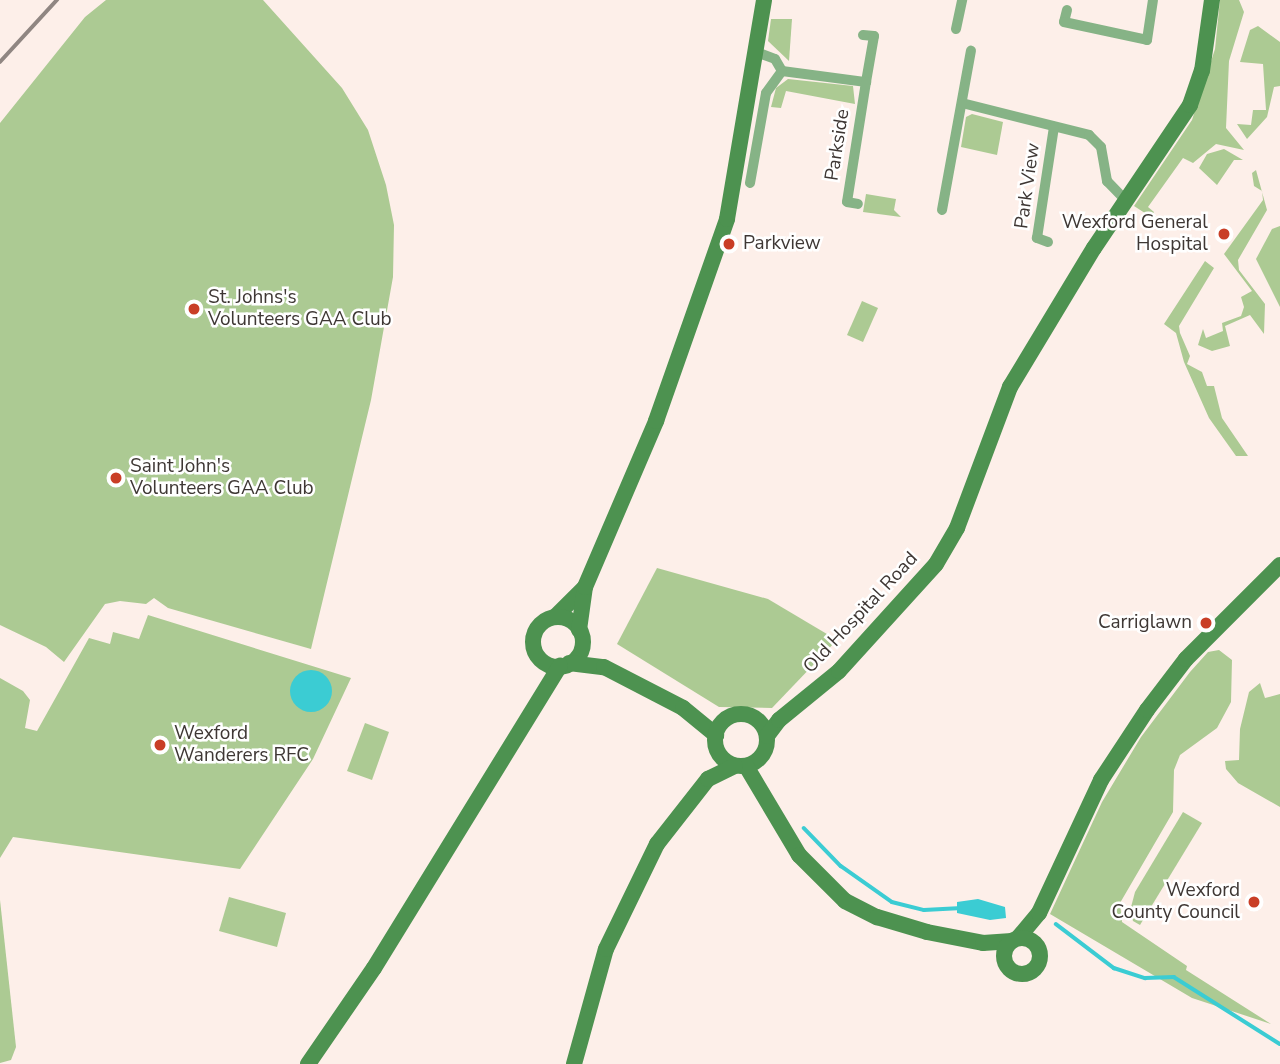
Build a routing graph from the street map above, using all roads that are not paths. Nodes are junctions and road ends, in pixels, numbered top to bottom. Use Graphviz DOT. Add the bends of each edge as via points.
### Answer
graph roads {
  1 [pos="764,0"];
  2 [pos="962,0"];
  3 [pos="1153,0"];
  4 [pos="1212,0"];
  5 [pos="1067,10"];
  6 [pos="956,29"];
  7 [pos="863,35"];
  8 [pos="971,51"];
  9 [pos="757,52"];
  10 [pos="782,71"];
  11 [pos="866,82"];
  12 [pos="962,103"];
  13 [pos="1054,127"];
  14 [pos="750,183"];
  15 [pos="1126,201"];
  16 [pos="858,204"];
  17 [pos="942,210"];
  18 [pos="1048,243"];
  19 [pos="1280,565"];
  20 [pos="585,587"];
  21 [pos="555,617"];
  22 [pos="581,634"];
  23 [pos="542,661"];
  24 [pos="565,665"];
  25 [pos="604,667"];
  26 [pos="540,695"];
  27 [pos="683,708"];
  28 [pos="727,718"];
  29 [pos="756,719"];
  30 [pos="779,720"];
  31 [pos="716,735"];
  32 [pos="767,736"];
  33 [pos="719,754"];
  34 [pos="762,755"];
  35 [pos="740,766"];
  36 [pos="708,779"];
  37 [pos="768,802"];
  38 [pos="1039,912"];
  39 [pos="1015,939"];
  40 [pos="983,943"];
  41 [pos="1037,945"];
  42 [pos="1005,960"];
  43 [pos="308,1064"];
  44 [pos="574,1064"];
  1 -- 9 [label="street"];
  2 -- 6 [label="street"];
  3 -- 5 [label="street" via="1147,40 1064,22"];
  4 -- 15 [label="street, Old Hospital Road" via="1202,71 1190,105"];
  7 -- 11 [label="street, Parkside" via="874,36"];
  8 -- 12 [label="street"];
  9 -- 10 [label="street" via="775,59"];
  9 -- 20 [label="street" via="740,163 709,276 656,421"];
  10 -- 11 [label="street"];
  10 -- 14 [label="street" via="766,93"];
  11 -- 16 [label="street, Parkside" via="847,202"];
  12 -- 13 [label="street, Park View"];
  12 -- 17 [label="street"];
  13 -- 15 [label="street, Park View" via="1096,140 1107,181"];
  13 -- 18 [label="street, Park View" via="1037,238"];
  15 -- 30 [label="street, Old Hospital Road" via="1010,387 957,528 936,564 839,671"];
  19 -- 38 [label="street" via="1186,659 1147,710 1101,780"];
  20 -- 21 [label="street"];
  20 -- 22 [label="street"];
  21 -- 22 [label="street" via="565,618"];
  21 -- 23 [label="street" via="538,626 534,635"];
  22 -- 24 [label="street" via="581,649"];
  22 -- 25 [label="street"];
  23 -- 24 [label="street"];
  23 -- 26 [label="street"];
  24 -- 25 [label="street"];
  24 -- 26 [label="street"];
  25 -- 27 [label="street"];
  26 -- 43 [label="street" via="374,968"];
  27 -- 28 [label="street"];
  27 -- 31 [label="street"];
  28 -- 29 [label="street"];
  28 -- 31 [label="street"];
  29 -- 30 [label="street"];
  29 -- 32 [label="street"];
  30 -- 32 [label="street, Old Hospital Road"];
  31 -- 33 [label="street"];
  32 -- 34 [label="street"];
  33 -- 35 [label="street"];
  33 -- 36 [label="street"];
  34 -- 35 [label="street"];
  34 -- 37 [label="street"];
  35 -- 36 [label="street"];
  35 -- 37 [label="street"];
  36 -- 44 [label="street" via="657,844 612,938"];
  37 -- 40 [label="street" via="799,855 845,901 877,917"];
  38 -- 39 [label="street"];
  38 -- 41 [label="street"];
  39 -- 40 [label="street"];
  39 -- 41 [label="street"];
  39 -- 42 [label="street"];
  40 -- 42 [label="street"];
  41 -- 42 [label="street" via="1040,959 1032,970 1013,971"];
}
